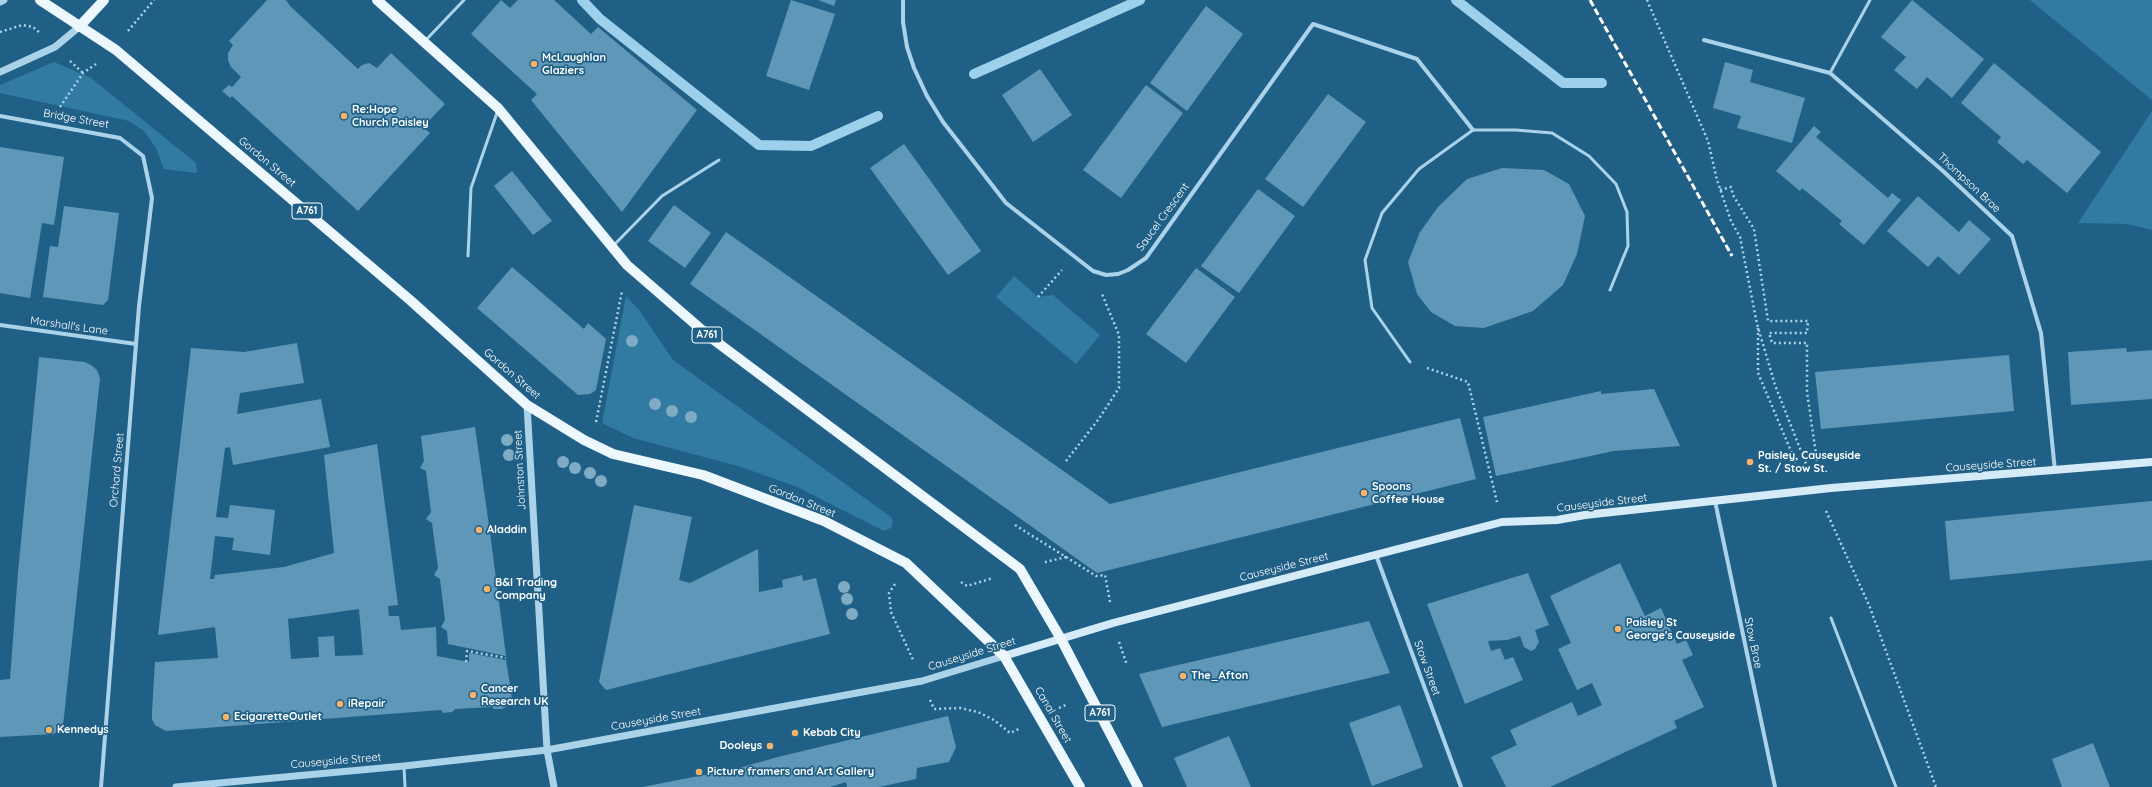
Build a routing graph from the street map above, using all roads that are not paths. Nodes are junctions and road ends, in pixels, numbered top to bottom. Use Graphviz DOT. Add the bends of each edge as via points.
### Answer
graph roads {
  1 [pos="4,0"];
  2 [pos="40,0"];
  3 [pos="104,0"];
  4 [pos="377,0"];
  5 [pos="464,0"];
  6 [pos="903,0"];
  7 [pos="1870,0"];
  8 [pos="0,2"];
  9 [pos="79,27"];
  10 [pos="1704,40"];
  11 [pos="423,42"];
  12 [pos="0,72"];
  13 [pos="1830,73"];
  14 [pos="498,108"];
  15 [pos="0,116"];
  16 [pos="1474,130"];
  17 [pos="143,156"];
  18 [pos="718,160"];
  19 [pos="613,247"];
  20 [pos="468,256"];
  21 [pos="1610,290"];
  22 [pos="0,325"];
  23 [pos="136,344"];
  24 [pos="1410,362"];
  25 [pos="527,405"];
  26 [pos="2152,462"];
  27 [pos="2055,471"];
  28 [pos="1715,502"];
  29 [pos="1376,555"];
  30 [pos="1831,618"];
  31 [pos="1061,639"];
  32 [pos="1004,656"];
  33 [pos="547,750"];
  34 [pos="404,766"];
  35 [pos="101,787"];
  36 [pos="176,787"];
  37 [pos="405,787"];
  38 [pos="554,787"];
  39 [pos="1080,787"];
  40 [pos="1138,787"];
  41 [pos="1461,787"];
  42 [pos="1774,787"];
  43 [pos="1896,787"];
  1 -- 8 [label="street"];
  2 -- 9 [label="main road, Gordon Street"];
  3 -- 9 [label="main road"];
  4 -- 11 [label="main road, A761"];
  5 -- 11 [label="lane"];
  6 -- 16 [label="street, Saucel Crescent" via="907,47 927,96 943,122 1006,203 1093,271 1106,275 1118,274 1138,265 1146,258 1313,24 1417,59"];
  7 -- 13 [label="lane"];
  9 -- 12 [label="street" via="55,47"];
  9 -- 25 [label="main road, Gordon Street / A761" via="116,50 410,300"];
  10 -- 13 [label="street, Thompson Brae"];
  11 -- 14 [label="main road, A761"];
  13 -- 27 [label="street, Thompson Brae" via="1943,171 2012,236 2041,333"];
  14 -- 19 [label="main road, A761"];
  14 -- 20 [label="lane" via="471,188"];
  15 -- 17 [label="street, Bridge Street" via="120,138"];
  16 -- 21 [label="lane" via="1552,133 1589,156 1616,184 1627,212 1628,246"];
  16 -- 24 [label="lane" via="1419,169 1386,208 1365,260 1372,308"];
  17 -- 23 [label="street, Orchard Street" via="152,198"];
  18 -- 19 [label="lane" via="662,196"];
  19 -- 31 [label="main road, A761" via="628,265 710,337 1020,569"];
  22 -- 23 [label="street, Marshall's Lane"];
  23 -- 35 [label="street, Orchard Street"];
  25 -- 32 [label="main road, Gordon Street / A761" via="613,454 703,475 824,521 906,563"];
  25 -- 33 [label="street, Johnston Street"];
  26 -- 27 [label="main road, Causeyside Street"];
  27 -- 28 [label="main road, Causeyside Street" via="1831,488"];
  28 -- 29 [label="main road, Causeyside Street" via="1557,520 1502,522"];
  28 -- 42 [label="street, Stow Brae"];
  29 -- 31 [label="main road, Causeyside Street" via="1113,623"];
  29 -- 41 [label="street, Stow Street"];
  30 -- 43 [label="lane"];
  31 -- 32 [label="main road, Causeyside Street"];
  31 -- 40 [label="main road, A761"];
  32 -- 33 [label="street, Causeyside Street" via="922,681"];
  32 -- 39 [label="main road, Canal Street / A761"];
  33 -- 34 [label="street, Causeyside Street"];
  33 -- 38 [label="street, Johnston Street"];
  34 -- 36 [label="street, Causeyside Street"];
  34 -- 37 [label="lane"];
}
